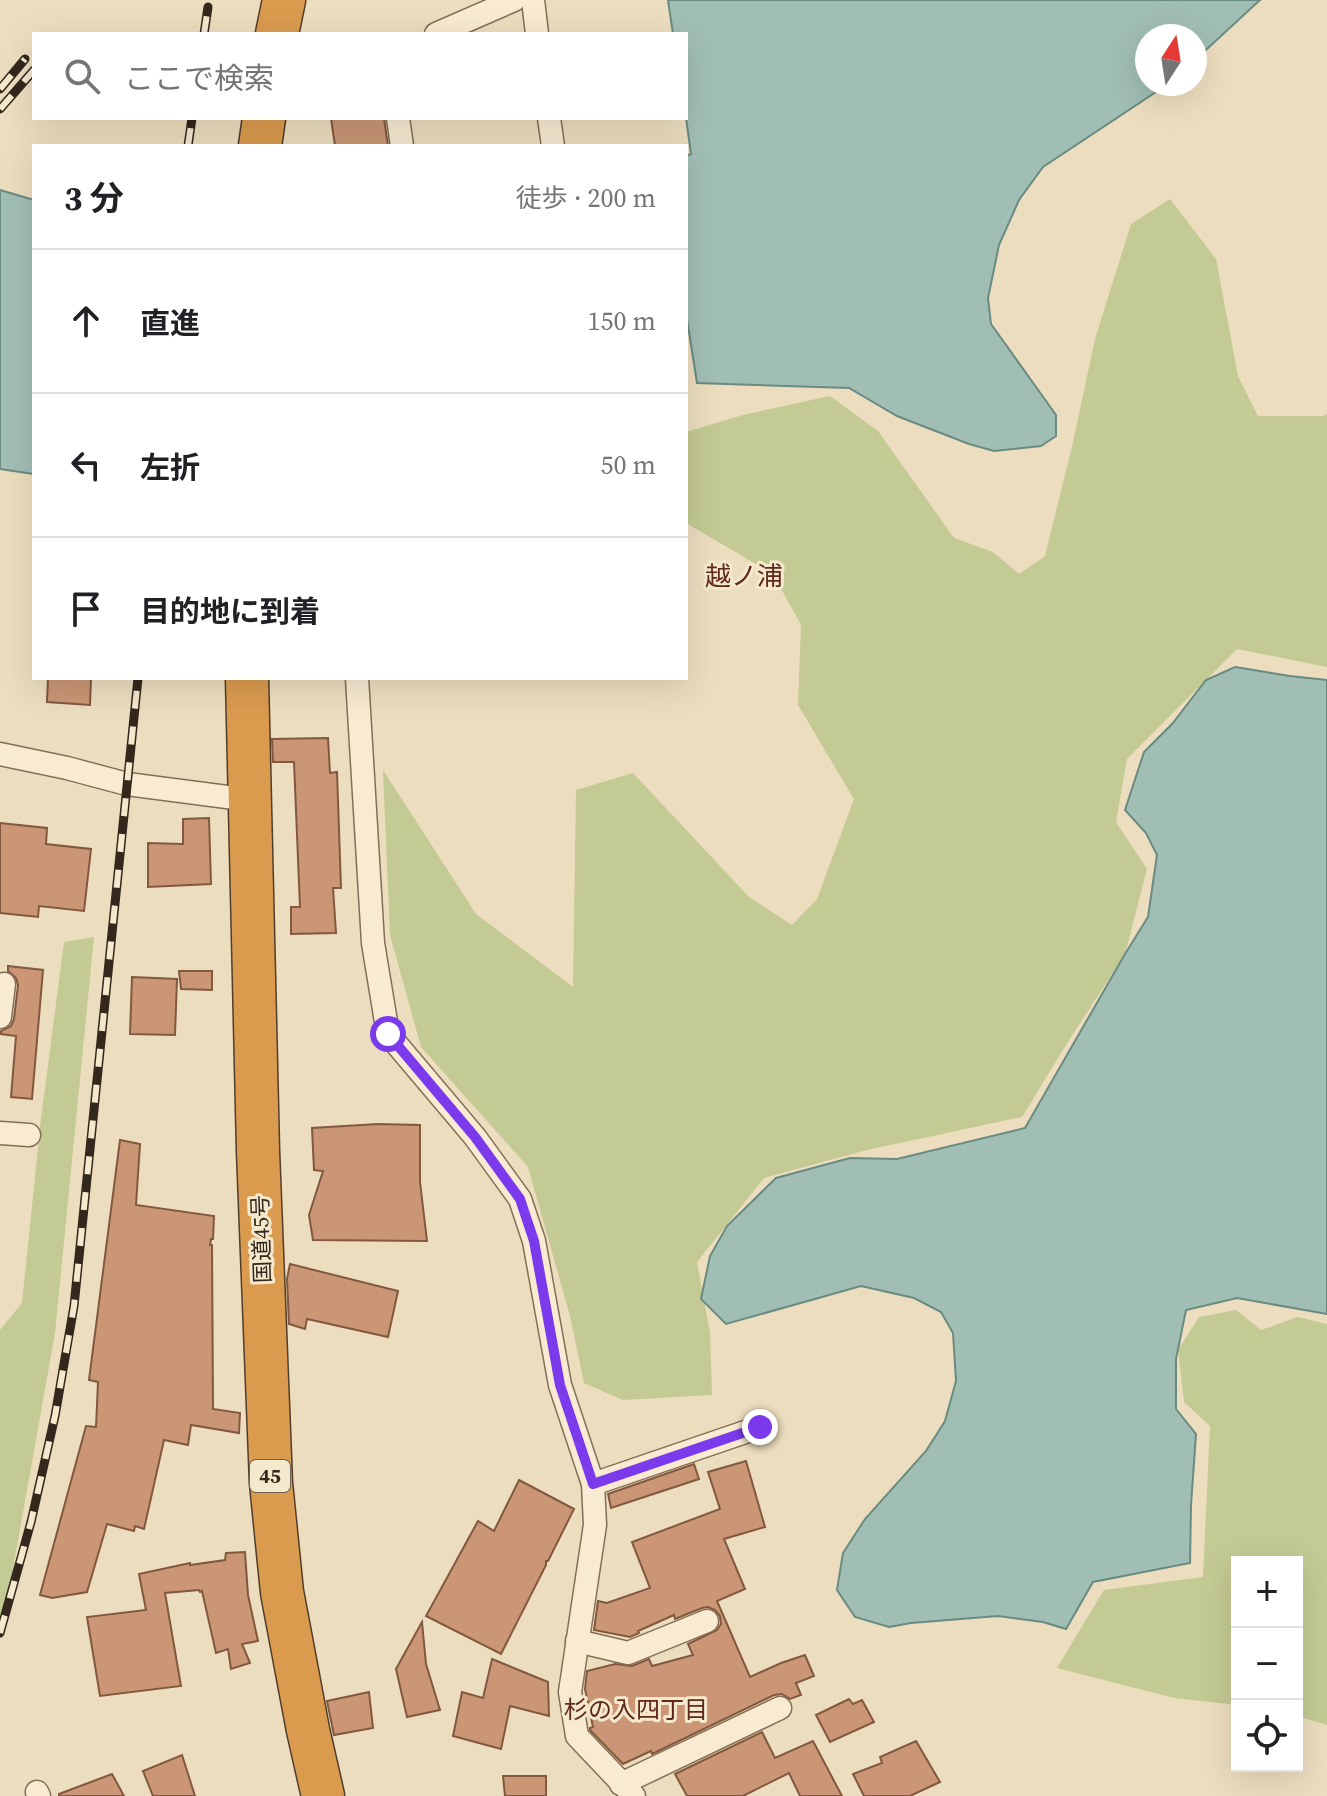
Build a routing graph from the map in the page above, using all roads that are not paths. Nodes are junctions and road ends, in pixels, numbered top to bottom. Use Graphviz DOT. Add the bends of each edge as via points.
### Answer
graph roads {
  1 [pos="284,0"];
  2 [pos="514,0"];
  3 [pos="533,0"];
  4 [pos="277,32"];
  5 [pos="441,32"];
  6 [pos="537,32"];
  7 [pos="264,120"];
  8 [pos="398,120"];
  9 [pos="549,120"];
  10 [pos="260,144"];
  11 [pos="402,144"];
  12 [pos="553,144"];
  13 [pos="247,680"];
  14 [pos="357,680"];
  15 [pos="0,754"];
  16 [pos="250,800"];
  17 [pos="4,984"];
  18 [pos="0,1017"];
  19 [pos="0,1133"];
  20 [pos="29,1135"];
  21 [pos="760,1427"];
  22 [pos="593,1484"];
  23 [pos="707,1621"];
  24 [pos="577,1641"];
  25 [pos="780,1708"];
  26 [pos="627,1790"];
  27 [pos="323,1796"];
  1 -- 4 [label="highway"];
  2 -- 5 [label="street"];
  3 -- 6 [label="street"];
  7 -- 10 [label="highway"];
  8 -- 11 [label="street"];
  9 -- 12 [label="street"];
  13 -- 16 [label="highway, 国道45号 / 45"];
  14 -- 22 [label="street" via="373,943 388,1034 520,1199 534,1241 560,1385"];
  15 -- 16 [label="street" via="127,784"];
  16 -- 27 [label="highway, 国道45号 / 45" via="271,1483 282,1592"];
  17 -- 18 [label="street"];
  19 -- 20 [label="street"];
  21 -- 22 [label="street"];
  22 -- 24 [label="street" via="595,1525"];
  23 -- 24 [label="street" via="628,1653"];
  24 -- 26 [label="street" via="570,1692 577,1736"];
  25 -- 26 [label="street"];
}
